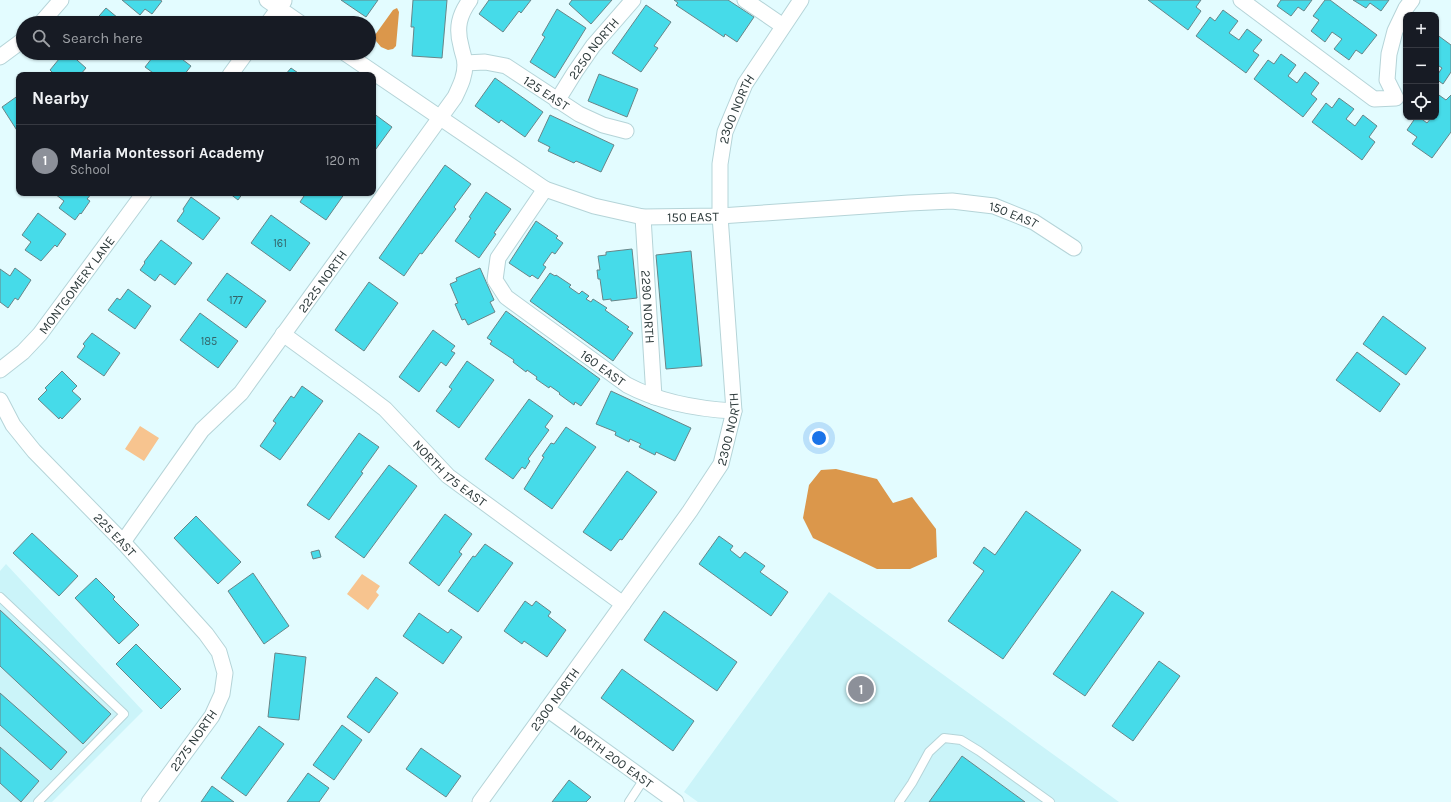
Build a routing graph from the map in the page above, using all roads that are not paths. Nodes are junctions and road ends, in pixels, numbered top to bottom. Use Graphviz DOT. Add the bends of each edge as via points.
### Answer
graph roads {
  1 [pos="61,0"];
  2 [pos="267,0"];
  3 [pos="470,0"];
  4 [pos="633,0"];
  5 [pos="745,0"];
  6 [pos="801,0"];
  7 [pos="1241,0"];
  8 [pos="1412,0"];
  9 [pos="282,4"];
  10 [pos="47,16"];
  11 [pos="273,16"];
  12 [pos="293,16"];
  13 [pos="783,26"];
  14 [pos="16,45"];
  15 [pos="0,57"];
  16 [pos="241,60"];
  17 [pos="355,60"];
  18 [pos="465,63"];
  19 [pos="232,72"];
  20 [pos="373,72"];
  21 [pos="376,74"];
  22 [pos="557,101"];
  23 [pos="440,117"];
  24 [pos="626,131"];
  25 [pos="544,189"];
  26 [pos="142,196"];
  27 [pos="643,216"];
  28 [pos="720,216"];
  29 [pos="1074,248"];
  30 [pos="283,334"];
  31 [pos="0,370"];
  32 [pos="654,397"];
  33 [pos="0,400"];
  34 [pos="734,411"];
  35 [pos="123,542"];
  36 [pos="0,597"];
  37 [pos="623,604"];
  38 [pos="224,673"];
  39 [pos="547,709"];
  40 [pos="644,779"];
  41 [pos="38,802"];
  42 [pos="149,802"];
  43 [pos="480,802"];
  44 [pos="629,802"];
  45 [pos="676,802"];
  46 [pos="899,802"];
  47 [pos="1050,802"];
  1 -- 10 [label="street"];
  2 -- 9 [label="street"];
  3 -- 18 [label="street, 2225 NORTH" via="459,22 458,36"];
  4 -- 22 [label="street, 2250 NORTH" via="593,46"];
  5 -- 13 [label="street"];
  6 -- 13 [label="street, 2300 NORTH"];
  7 -- 8 [label="street" via="1374,99 1396,98 1387,80 1389,54 1395,32"];
  9 -- 11 [label="street"];
  9 -- 12 [label="street"];
  13 -- 28 [label="street, 2300 NORTH" via="745,84 725,132 720,164"];
  14 -- 15 [label="street"];
  16 -- 19 [label="street"];
  17 -- 20 [label="street, 150 EAST"];
  18 -- 22 [label="street, 125 EAST" via="485,62 506,66"];
  18 -- 23 [label="street, 2225 NORTH" via="463,80"];
  21 -- 23 [label="street, 150 EAST"];
  22 -- 24 [label="street, 125 EAST" via="603,125"];
  23 -- 25 [label="street, 150 EAST"];
  23 -- 30 [label="street, 2225 NORTH"];
  25 -- 27 [label="street, 150 EAST" via="594,206"];
  25 -- 32 [label="street, 160 EAST" via="498,258 496,280 506,297 627,385"];
  26 -- 31 [label="street, MONTGOMERY LANE" via="40,334 23,352"];
  27 -- 28 [label="street, 150 EAST"];
  27 -- 32 [label="street, 2290 NORTH"];
  28 -- 29 [label="street, 150 EAST" via="952,201 994,206 1034,222"];
  28 -- 34 [label="street, 2300 NORTH"];
  30 -- 35 [label="street, 2225 NORTH" via="241,393 202,430"];
  30 -- 37 [label="street, NORTH 175 EAST" via="385,409 448,476"];
  32 -- 34 [label="street, 160 EAST" via="707,410"];
  33 -- 35 [label="street, 225 EAST" via="13,425 34,452"];
  34 -- 37 [label="street, 2300 NORTH" via="721,464"];
  35 -- 38 [label="street, 225 EAST" via="206,634 219,652"];
  36 -- 41 [label="lane" via="124,714"];
  37 -- 39 [label="street, 2300 NORTH"];
  38 -- 42 [label="street, 2275 NORTH" via="222,694 212,716"];
  39 -- 40 [label="street, NORTH 200 EAST"];
  39 -- 43 [label="street, 2300 NORTH"];
  40 -- 44 [label="lane"];
  40 -- 45 [label="street, NORTH 200 EAST"];
  46 -- 47 [label="lane" via="929,752 944,738 961,740"];
}
